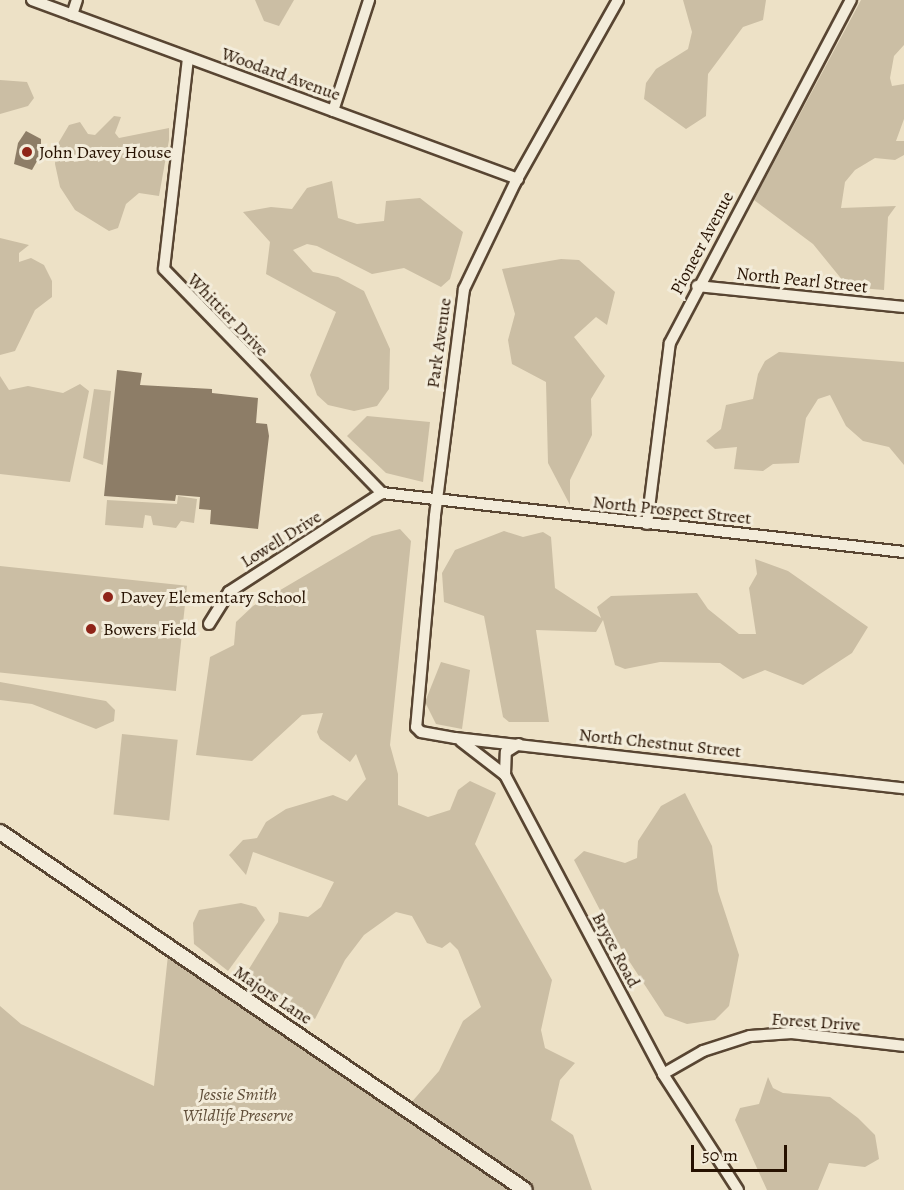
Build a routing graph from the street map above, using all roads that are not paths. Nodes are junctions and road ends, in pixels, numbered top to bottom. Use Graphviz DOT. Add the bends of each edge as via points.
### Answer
graph roads {
  1 [pos="32,0"];
  2 [pos="77,0"];
  3 [pos="369,0"];
  4 [pos="618,0"];
  5 [pos="851,0"];
  6 [pos="72,15"];
  7 [pos="188,58"];
  8 [pos="333,111"];
  9 [pos="518,179"];
  10 [pos="697,286"];
  11 [pos="904,307"];
  12 [pos="382,493"];
  13 [pos="437,500"];
  14 [pos="647,524"];
  15 [pos="904,552"];
  16 [pos="209,624"];
  17 [pos="416,727"];
  18 [pos="455,738"];
  19 [pos="519,744"];
  20 [pos="505,775"];
  21 [pos="904,788"];
  22 [pos="0,832"];
  23 [pos="904,1046"];
  24 [pos="663,1074"];
  25 [pos="525,1190"];
  26 [pos="738,1190"];
  1 -- 6 [label="street, Woodard Avenue"];
  2 -- 6 [label="street"];
  3 -- 8 [label="street"];
  4 -- 9 [label="street, Park Avenue"];
  5 -- 10 [label="street, Pioneer Avenue"];
  6 -- 7 [label="street, Woodard Avenue"];
  7 -- 8 [label="street, Woodard Avenue"];
  7 -- 12 [label="street, Whittier Drive" via="164,269"];
  8 -- 9 [label="street, Woodard Avenue"];
  9 -- 13 [label="street, Park Avenue" via="472,266 459,304"];
  10 -- 11 [label="street, North Pearl Street"];
  10 -- 14 [label="street, Pioneer Avenue" via="666,359"];
  12 -- 13 [label="street"];
  12 -- 16 [label="street, Lowell Drive" via="229,592"];
  13 -- 14 [label="street, North Prospect Street"];
  13 -- 17 [label="street, Park Avenue"];
  14 -- 15 [label="street, North Prospect Street"];
  17 -- 18 [label="street, North Chestnut Street"];
  18 -- 19 [label="street, North Chestnut Street"];
  18 -- 20 [label="street, Bryce Road"];
  19 -- 20 [label="street" via="506,752"];
  19 -- 21 [label="street, North Chestnut Street"];
  20 -- 24 [label="street, Bryce Road"];
  22 -- 25 [label="street, Majors Lane"];
  23 -- 24 [label="street, Forest Drive" via="792,1034 750,1036 703,1051"];
  24 -- 26 [label="street, Bryce Road"];
}
